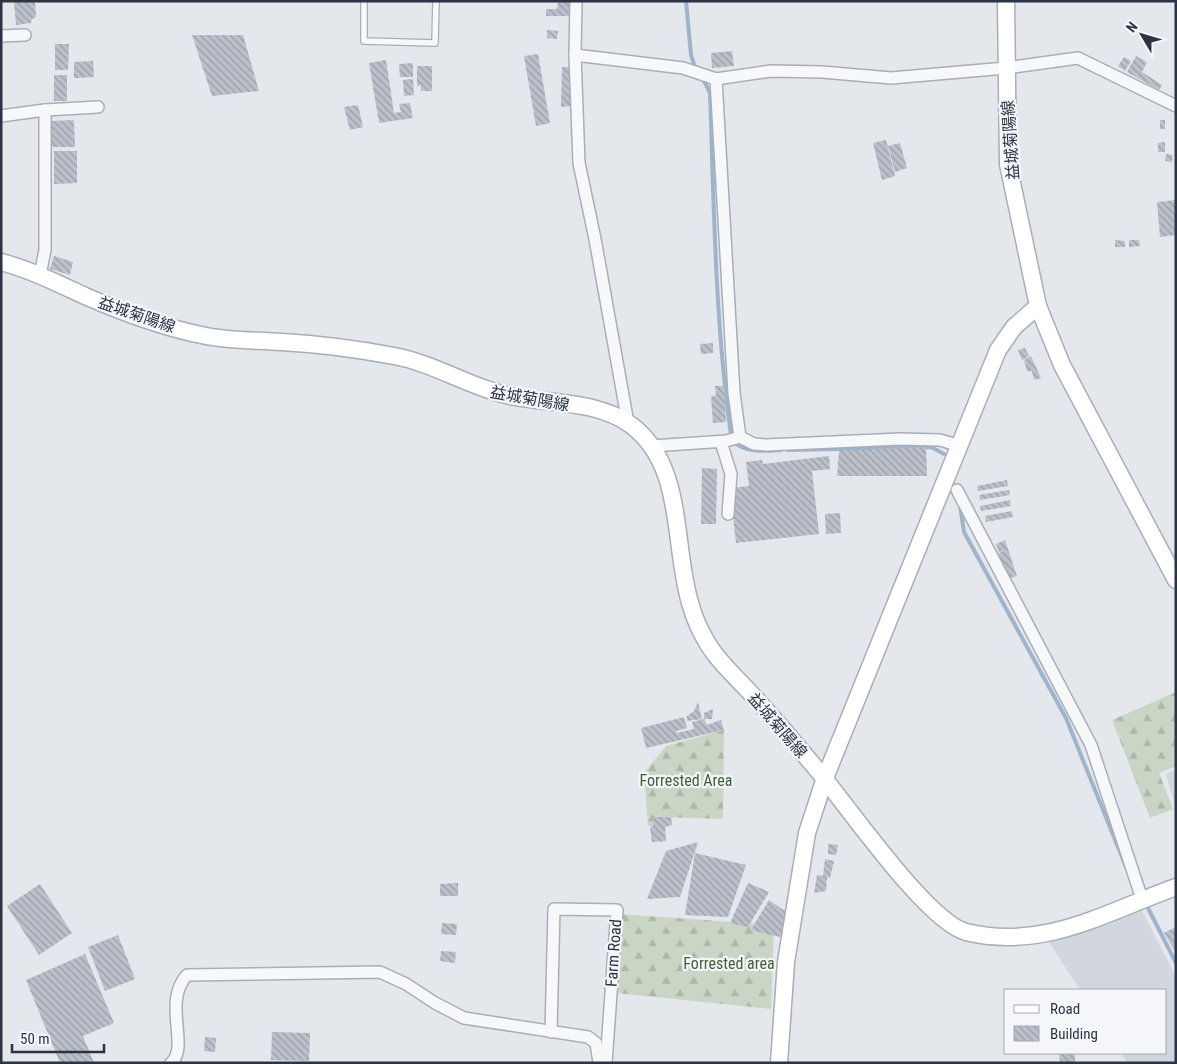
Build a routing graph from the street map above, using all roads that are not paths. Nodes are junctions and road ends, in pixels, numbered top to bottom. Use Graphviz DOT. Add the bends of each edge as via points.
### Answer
graph roads {
  1 [pos="364,1"];
  2 [pos="436,1"];
  3 [pos="576,1"];
  4 [pos="1006,1"];
  5 [pos="25,35"];
  6 [pos="1,36"];
  7 [pos="575,56"];
  8 [pos="1006,68"];
  9 [pos="716,79"];
  10 [pos="1176,106"];
  11 [pos="98,107"];
  12 [pos="45,110"];
  13 [pos="1,116"];
  14 [pos="1,262"];
  15 [pos="40,274"];
  16 [pos="1038,306"];
  17 [pos="628,423"];
  18 [pos="740,437"];
  19 [pos="721,442"];
  20 [pos="652,446"];
  21 [pos="960,446"];
  22 [pos="958,490"];
  23 [pos="728,514"];
  24 [pos="1173,571"];
  25 [pos="825,778"];
  26 [pos="1176,887"];
  27 [pos="1142,899"];
  28 [pos="551,1032"];
  29 [pos="171,1063"];
  30 [pos="599,1063"];
  31 [pos="606,1063"];
  32 [pos="778,1063"];
  1 -- 2 [label="lane" via="364,41 435,43"];
  3 -- 7 [label="street"];
  4 -- 8 [label="main road, 益城菊陽線"];
  5 -- 6 [label="street"];
  7 -- 9 [label="street" via="682,68"];
  7 -- 17 [label="street" via="579,163"];
  8 -- 9 [label="street" via="891,78 771,71"];
  8 -- 10 [label="street" via="1078,58"];
  8 -- 16 [label="main road, 益城菊陽線" via="1008,164"];
  9 -- 18 [label="street" via="734,392"];
  11 -- 12 [label="street"];
  12 -- 13 [label="street"];
  12 -- 15 [label="street" via="45,250"];
  14 -- 15 [label="main road, 益城菊陽線"];
  15 -- 17 [label="main road, 益城菊陽線" via="155,324 210,337 313,344 424,362 484,390 605,411"];
  16 -- 21 [label="main road, 益城菊陽線" via="1014,326 998,350"];
  16 -- 24 [label="main road, 益城菊陽線" via="1062,365"];
  17 -- 20 [label="main road, 益城菊陽線"];
  18 -- 19 [label="street"];
  18 -- 21 [label="street" via="754,444 766,445 900,439 940,440"];
  19 -- 20 [label="street"];
  19 -- 23 [label="street" via="731,474"];
  20 -- 25 [label="main road, 益城菊陽線" via="667,475 691,607 712,652"];
  21 -- 25 [label="main road, 益城菊陽線"];
  22 -- 27 [label="street" via="1091,745"];
  25 -- 27 [label="main road, 益城菊陽線" via="926,903 962,931 1037,936 1087,924"];
  25 -- 32 [label="main road" via="807,833 790,934"];
  26 -- 27 [label="main road, 益城菊陽線"];
  28 -- 29 [label="street" via="464,1018 380,972 187,975 175,994 178,1047"];
  28 -- 30 [label="street" via="588,1037 596,1043"];
  28 -- 31 [label="street, Farm Road" via="554,909 617,910"];
}
